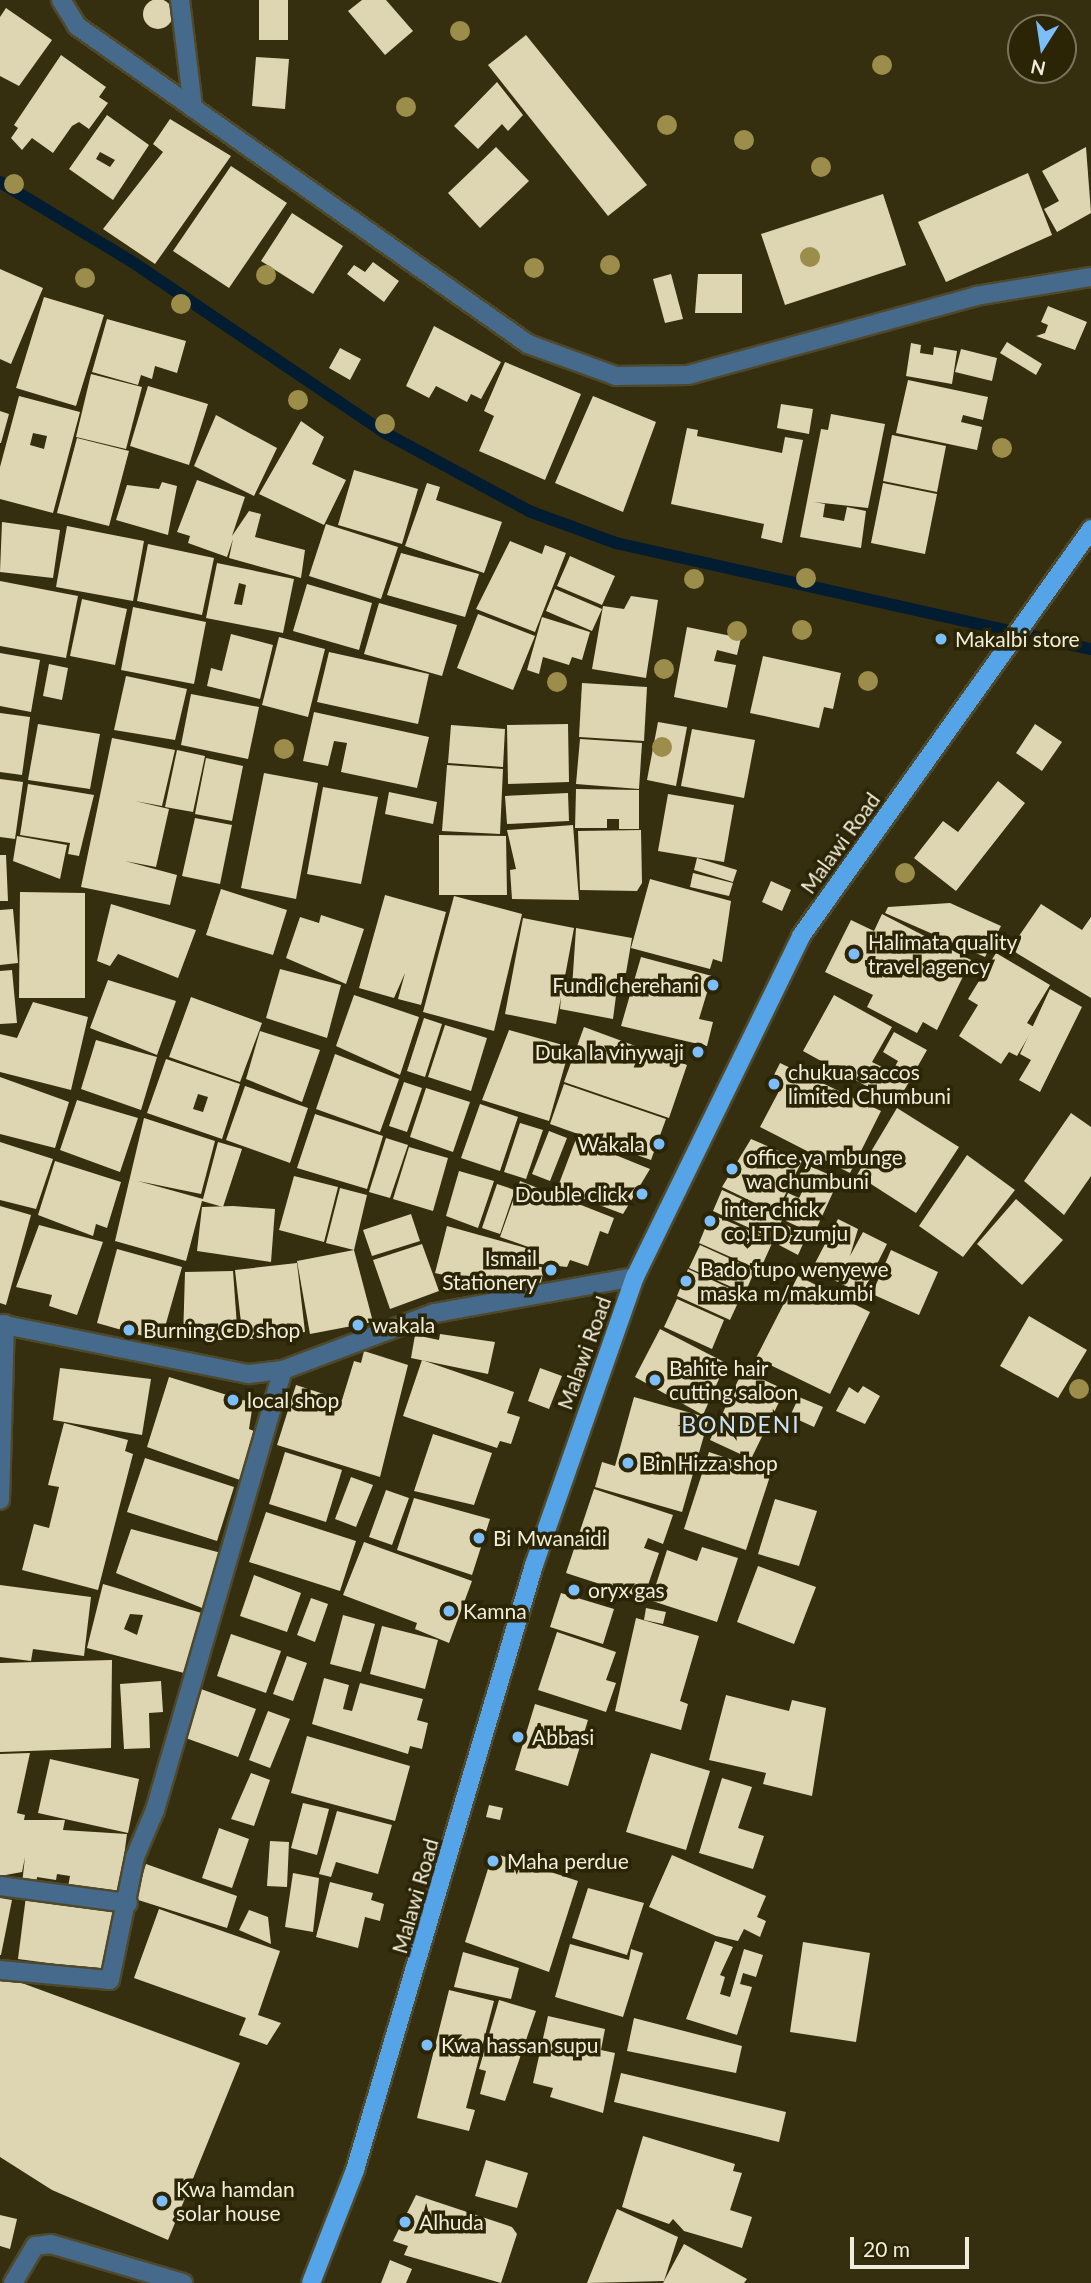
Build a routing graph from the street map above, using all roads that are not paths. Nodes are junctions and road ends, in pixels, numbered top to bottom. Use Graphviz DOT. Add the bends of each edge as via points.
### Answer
graph roads {
  1 [pos="47,0"];
  2 [pos="61,0"];
  3 [pos="180,0"];
  4 [pos="77,26"];
  5 [pos="193,108"];
  6 [pos="1091,277"];
  7 [pos="1091,529"];
  8 [pos="635,1277"];
  9 [pos="3,1324"];
  10 [pos="283,1370"];
  11 [pos="0,1500"];
  12 [pos="0,1886"];
  13 [pos="128,1903"];
  14 [pos="0,1970"];
  15 [pos="13,2283"];
  16 [pos="183,2283"];
  17 [pos="311,2283"];
  1 -- 4 [label="street"];
  2 -- 4 [label="street"];
  3 -- 5 [label="street"];
  4 -- 5 [label="street"];
  5 -- 6 [label="street" via="528,344 616,376 688,375 976,296"];
  7 -- 8 [label="main road, Malawi Road" via="967,711 801,936"];
  8 -- 10 [label="street" via="435,1313"];
  8 -- 17 [label="main road, Malawi Road" via="534,1565 355,2170"];
  9 -- 10 [label="street" via="249,1374"];
  9 -- 11 [label="street"];
  10 -- 13 [label="street" via="155,1810 135,1857"];
  12 -- 13 [label="street"];
  13 -- 14 [label="street" via="110,1980"];
  15 -- 16 [label="street" via="35,2246 51,2244"];
}
